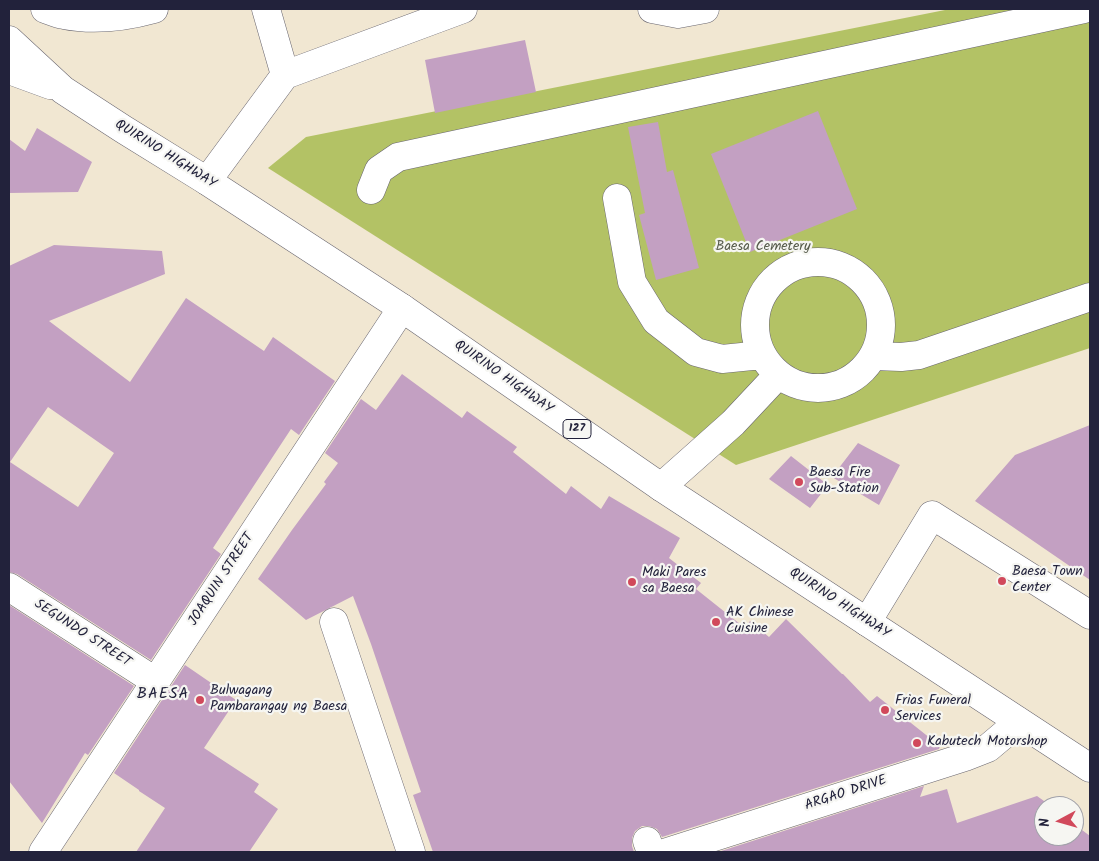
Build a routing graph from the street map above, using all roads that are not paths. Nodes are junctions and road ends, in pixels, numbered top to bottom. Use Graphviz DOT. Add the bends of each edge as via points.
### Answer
graph roads {
  1 [pos="45,9"];
  2 [pos="154,9"];
  3 [pos="266,9"];
  4 [pos="463,9"];
  5 [pos="654,9"];
  6 [pos="705,9"];
  7 [pos="1084,9"];
  8 [pos="9,40"];
  9 [pos="9,70"];
  10 [pos="286,75"];
  11 [pos="63,90"];
  12 [pos="207,182"];
  13 [pos="371,190"];
  14 [pos="617,198"];
  15 [pos="1090,297"];
  16 [pos="402,308"];
  17 [pos="874,356"];
  18 [pos="770,365"];
  19 [pos="661,487"];
  20 [pos="9,587"];
  21 [pos="1090,616"];
  22 [pos="334,622"];
  23 [pos="867,622"];
  24 [pos="155,681"];
  25 [pos="1016,720"];
  26 [pos="1090,768"];
  27 [pos="655,849"];
  28 [pos="43,852"];
  29 [pos="411,852"];
  1 -- 2 [label="main road" via="63,15 100,19"];
  3 -- 10 [label="main road"];
  4 -- 10 [label="main road"];
  5 -- 6 [label="main road" via="678,14"];
  7 -- 13 [label="main road" via="398,157 379,170"];
  8 -- 11 [label="main road, QUIRINO HIGHWAY / 127"];
  9 -- 11 [label="main road, QUIRINO HIGHWAY / 127"];
  10 -- 12 [label="main road"];
  11 -- 12 [label="main road, QUIRINO HIGHWAY / 127"];
  12 -- 16 [label="main road, QUIRINO HIGHWAY / 127"];
  14 -- 18 [label="main road" via="632,282 656,321 696,352"];
  15 -- 17 [label="main road" via="918,355"];
  16 -- 19 [label="main road, QUIRINO HIGHWAY / 127"];
  16 -- 24 [label="main road, JOAQUIN STREET"];
  17 -- 18 [label="main road" via="860,373 841,384 819,388 798,385"];
  17 -- 18 [label="main road" via="881,324 873,293 850,269 818,261 787,269 764,292 754,324"];
  18 -- 19 [label="main road" via="733,423"];
  19 -- 23 [label="main road, QUIRINO HIGHWAY / 127"];
  20 -- 24 [label="main road, SEGUNDO STREET"];
  21 -- 23 [label="main road" via="932,515"];
  22 -- 29 [label="main road"];
  23 -- 25 [label="main road, QUIRINO HIGHWAY / 127"];
  24 -- 28 [label="main road, JOAQUIN STREET"];
  25 -- 26 [label="main road, QUIRINO HIGHWAY / 127"];
  25 -- 27 [label="main road, ARGAO DRIVE" via="988,748 965,757"];
}
